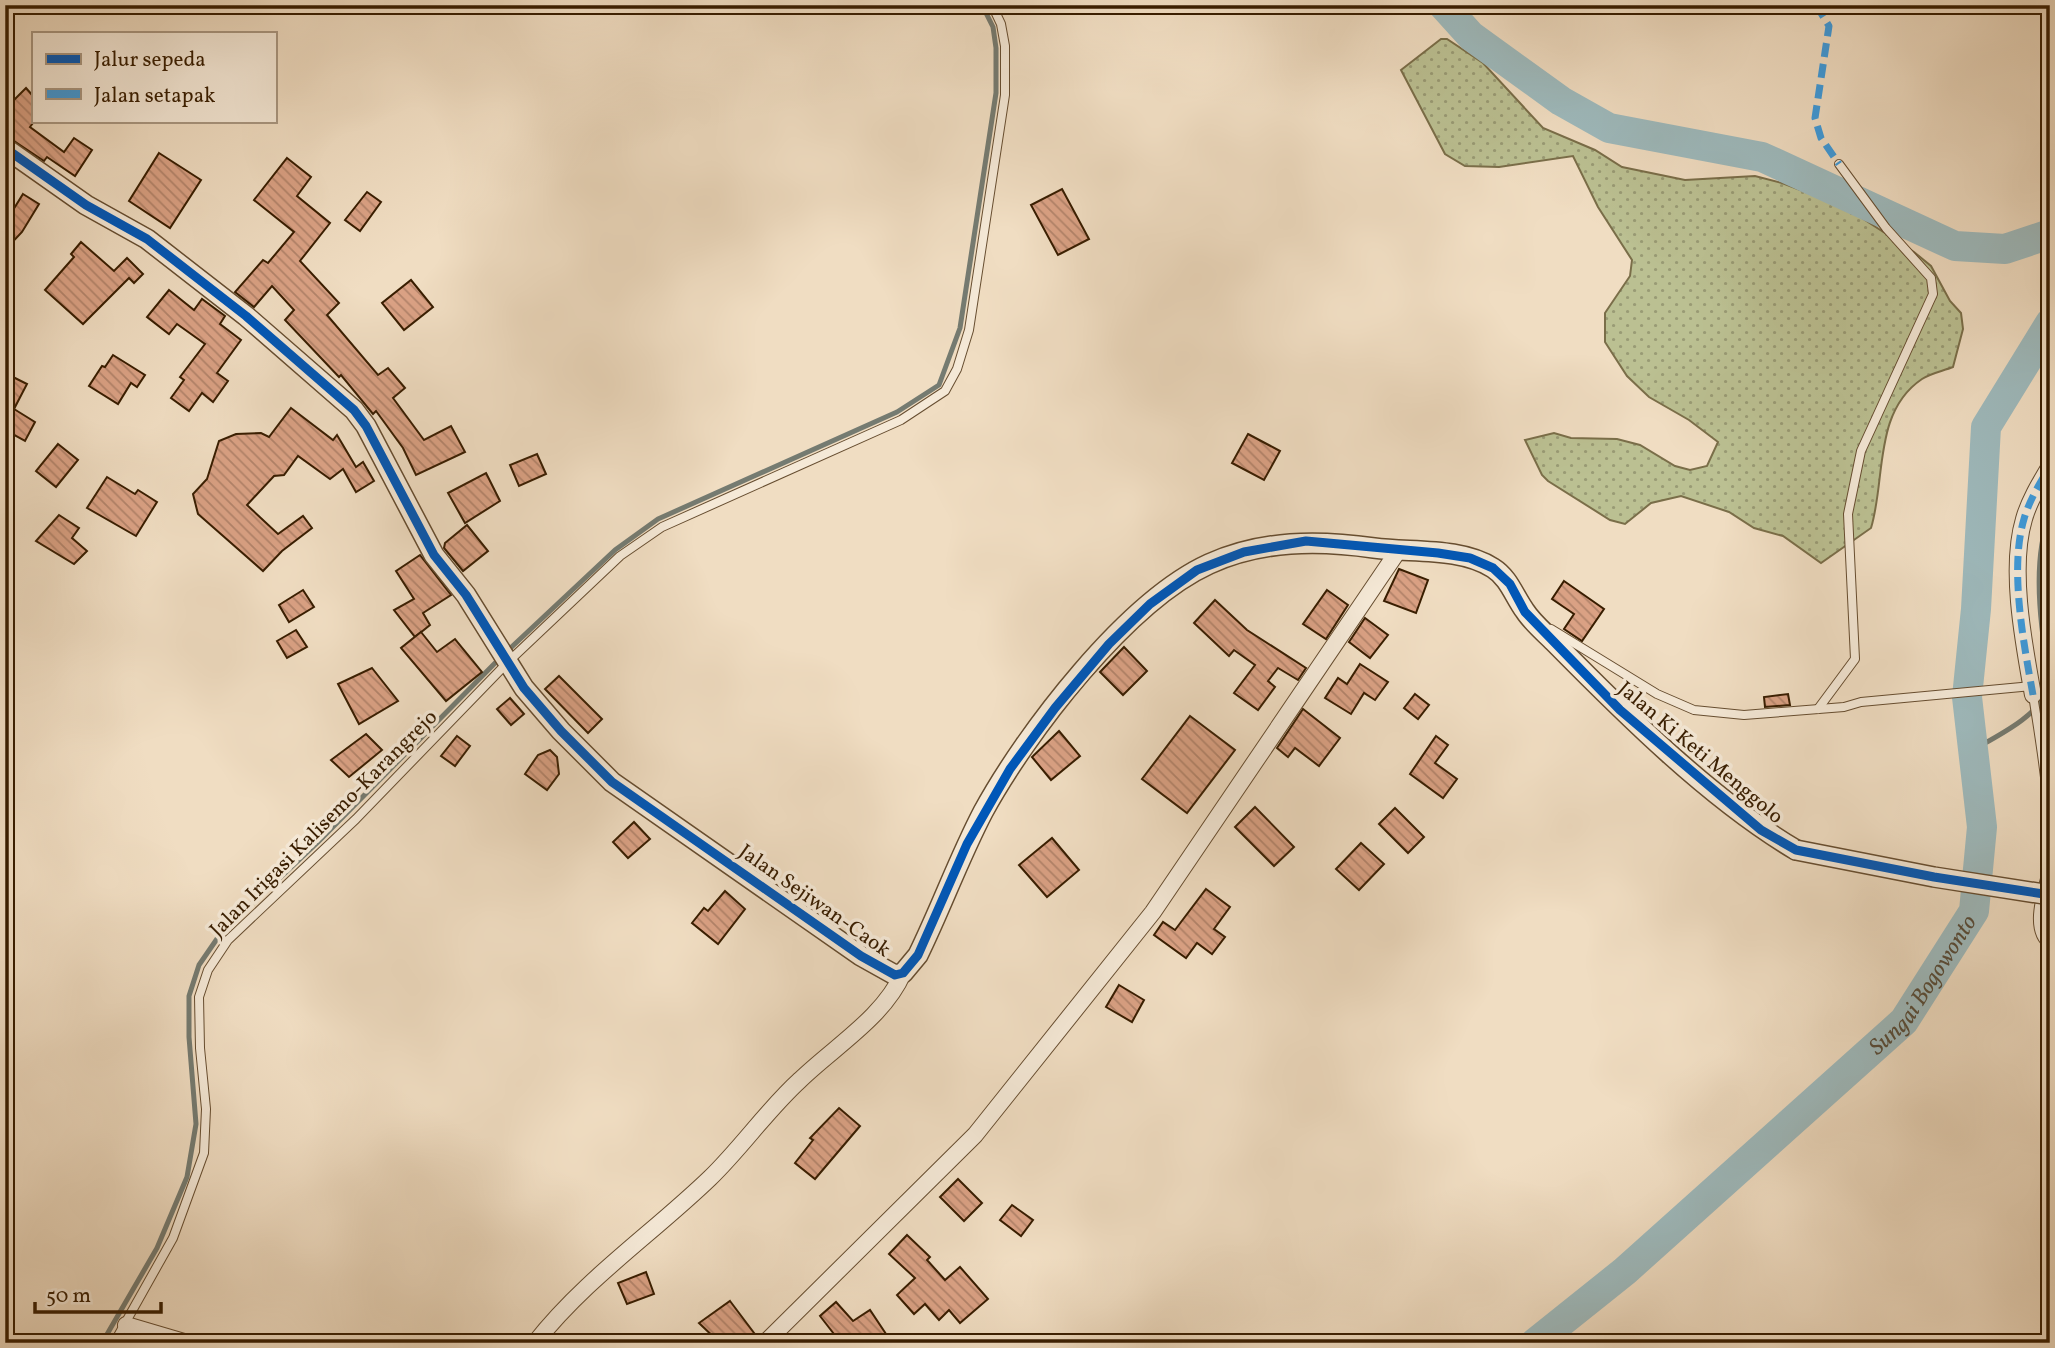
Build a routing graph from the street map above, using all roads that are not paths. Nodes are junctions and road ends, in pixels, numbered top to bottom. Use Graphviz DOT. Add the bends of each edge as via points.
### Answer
graph roads {
  1 [pos="992,5"];
  2 [pos="5,148"];
  3 [pos="1839,164"];
  4 [pos="2050,466"];
  5 [pos="1398,551"];
  6 [pos="1525,612"];
  7 [pos="504,654"];
  8 [pos="2028,690"];
  9 [pos="1818,709"];
  10 [pos="2050,895"];
  11 [pos="2050,946"];
  12 [pos="903,973"];
  13 [pos="125,1325"];
  14 [pos="114,1343"];
  15 [pos="187,1343"];
  16 [pos="535,1343"];
  17 [pos="765,1343"];
  1 -- 7 [label="lane, Jalan Irigasi Kalisemo-Karangrejo" via="1005,46 1005,95 969,330 945,391 901,420 662,527 620,556"];
  2 -- 7 [label="street, Jalan Sejiwan-Caok" via="86,205 147,239 261,328 354,410 434,555"];
  3 -- 9 [label="lane" via="1886,228 1931,278 1933,294 1860,451 1848,514 1855,659"];
  4 -- 8 [label="street" via="2024,519 2020,541 2019,616"];
  5 -- 6 [label="street, Jalan Sejiwan-Caok" via="1470,558 1493,568 1510,584"];
  5 -- 12 [label="street, Jalan Sejiwan-Caok" via="1316,541 1244,552 1189,574 1150,604 1090,665 1010,769 978,824 918,955"];
  5 -- 17 [label="street" via="1153,912 983,1125"];
  6 -- 9 [label="lane" via="1657,694 1694,710 1727,715"];
  6 -- 10 [label="street, Jalan Ki Keti Menggolo, bridge" via="1620,710 1761,830 1796,850"];
  7 -- 12 [label="street, Jalan Sejiwan-Caok" via="535,701 611,782 861,956 895,975"];
  7 -- 13 [label="lane, Jalan Irigasi Kalisemo-Karangrejo" via="340,834 240,928 208,970 199,997 204,1153 173,1238"];
  8 -- 9 [label="lane"];
  8 -- 11 [label="lane" via="2037,720 2049,859 2037,925"];
  12 -- 16 [label="street" via="872,1014 779,1100 709,1178 562,1311"];
  13 -- 14 [label="lane, Jalan Irigasi Kalisemo-Karangrejo"];
  13 -- 15 [label="street"];
}
